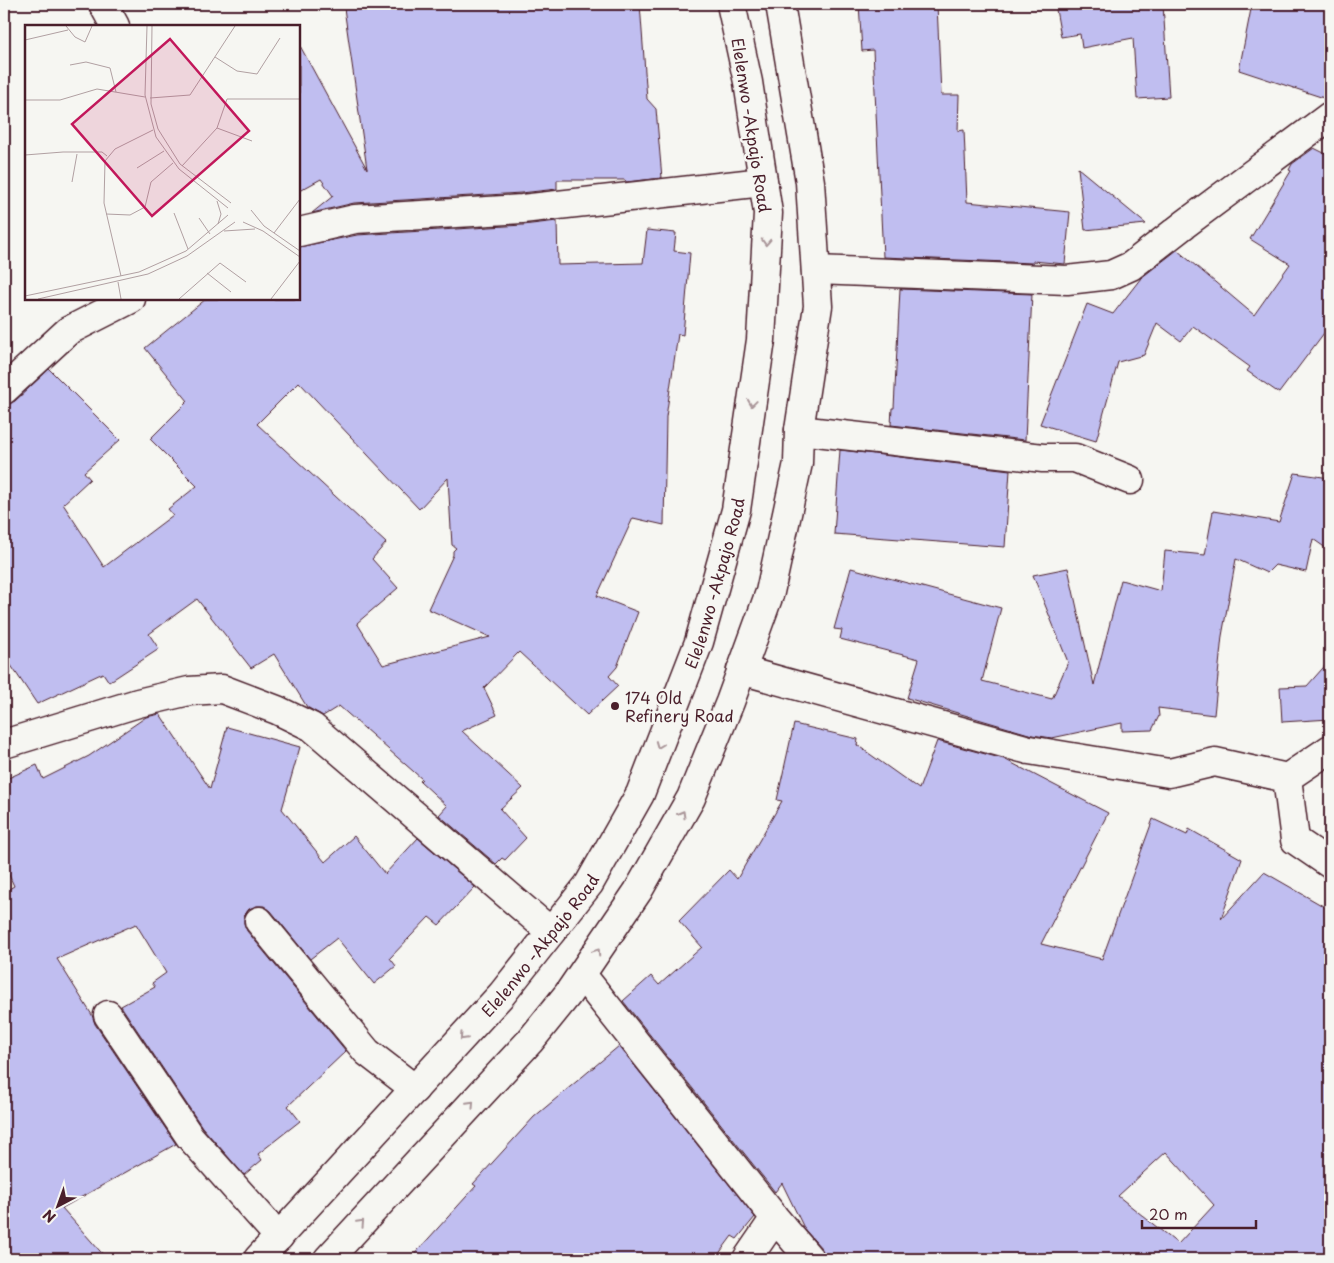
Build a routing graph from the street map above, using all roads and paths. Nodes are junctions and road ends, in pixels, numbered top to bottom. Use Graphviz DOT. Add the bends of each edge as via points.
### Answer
graph roads {
  1 [pos="103,4"];
  2 [pos="731,4"];
  3 [pos="780,4"];
  4 [pos="114,25"];
  5 [pos="1330,116"];
  6 [pos="763,182"];
  7 [pos="300,232"];
  8 [pos="816,270"];
  9 [pos="130,300"];
  10 [pos="4,390"];
  11 [pos="799,430"];
  12 [pos="1130,480"];
  13 [pos="741,670"];
  14 [pos="4,744"];
  15 [pos="1330,749"];
  16 [pos="1287,778"];
  17 [pos="1330,864"];
  18 [pos="259,921"];
  19 [pos="551,932"];
  20 [pos="582,975"];
  21 [pos="108,1015"];
  22 [pos="415,1088"];
  23 [pos="775,1218"];
  24 [pos="279,1237"];
  25 [pos="258,1259"];
  26 [pos="328,1259"];
  27 [pos="747,1259"];
  28 [pos="810,1259"];
  1 -- 4 [label="street"];
  2 -- 6 [label="street, Elelenwo -Akpajo Road" via="748,82"];
  3 -- 8 [label="street" via="810,182"];
  5 -- 8 [label="street" via="1131,266 1111,275 1068,280"];
  6 -- 7 [label="street" via="522,209 355,219"];
  6 -- 19 [label="street, Elelenwo -Akpajo Road, one-way" via="768,213 760,340 734,519 699,642 640,794 589,884"];
  8 -- 11 [label="street" via="818,306"];
  9 -- 10 [label="street" via="68,331"];
  11 -- 12 [label="street" via="1024,456 1075,458"];
  11 -- 13 [label="street" via="798,463 770,592"];
  13 -- 16 [label="street" via="1029,750 1170,773 1215,762"];
  20 -- 13 [label="street, one-way" via="638,891 691,798"];
  14 -- 19 [label="street" via="138,703 189,691 222,689 312,727"];
  15 -- 16 [label="street"];
  16 -- 17 [label="street" via="1295,840"];
  18 -- 22 [label="street" via="367,1052"];
  19 -- 22 [label="street, Elelenwo -Akpajo Road, one-way" via="502,994"];
  20 -- 23 [label="street"];
  26 -- 20 [label="street, one-way" via="530,1041"];
  21 -- 24 [label="street" via="190,1137"];
  22 -- 24 [label="street, Elelenwo -Akpajo Road"];
  23 -- 27 [label="street"];
  23 -- 28 [label="street"];
  24 -- 25 [label="street, Elelenwo -Akpajo Road"];
}
